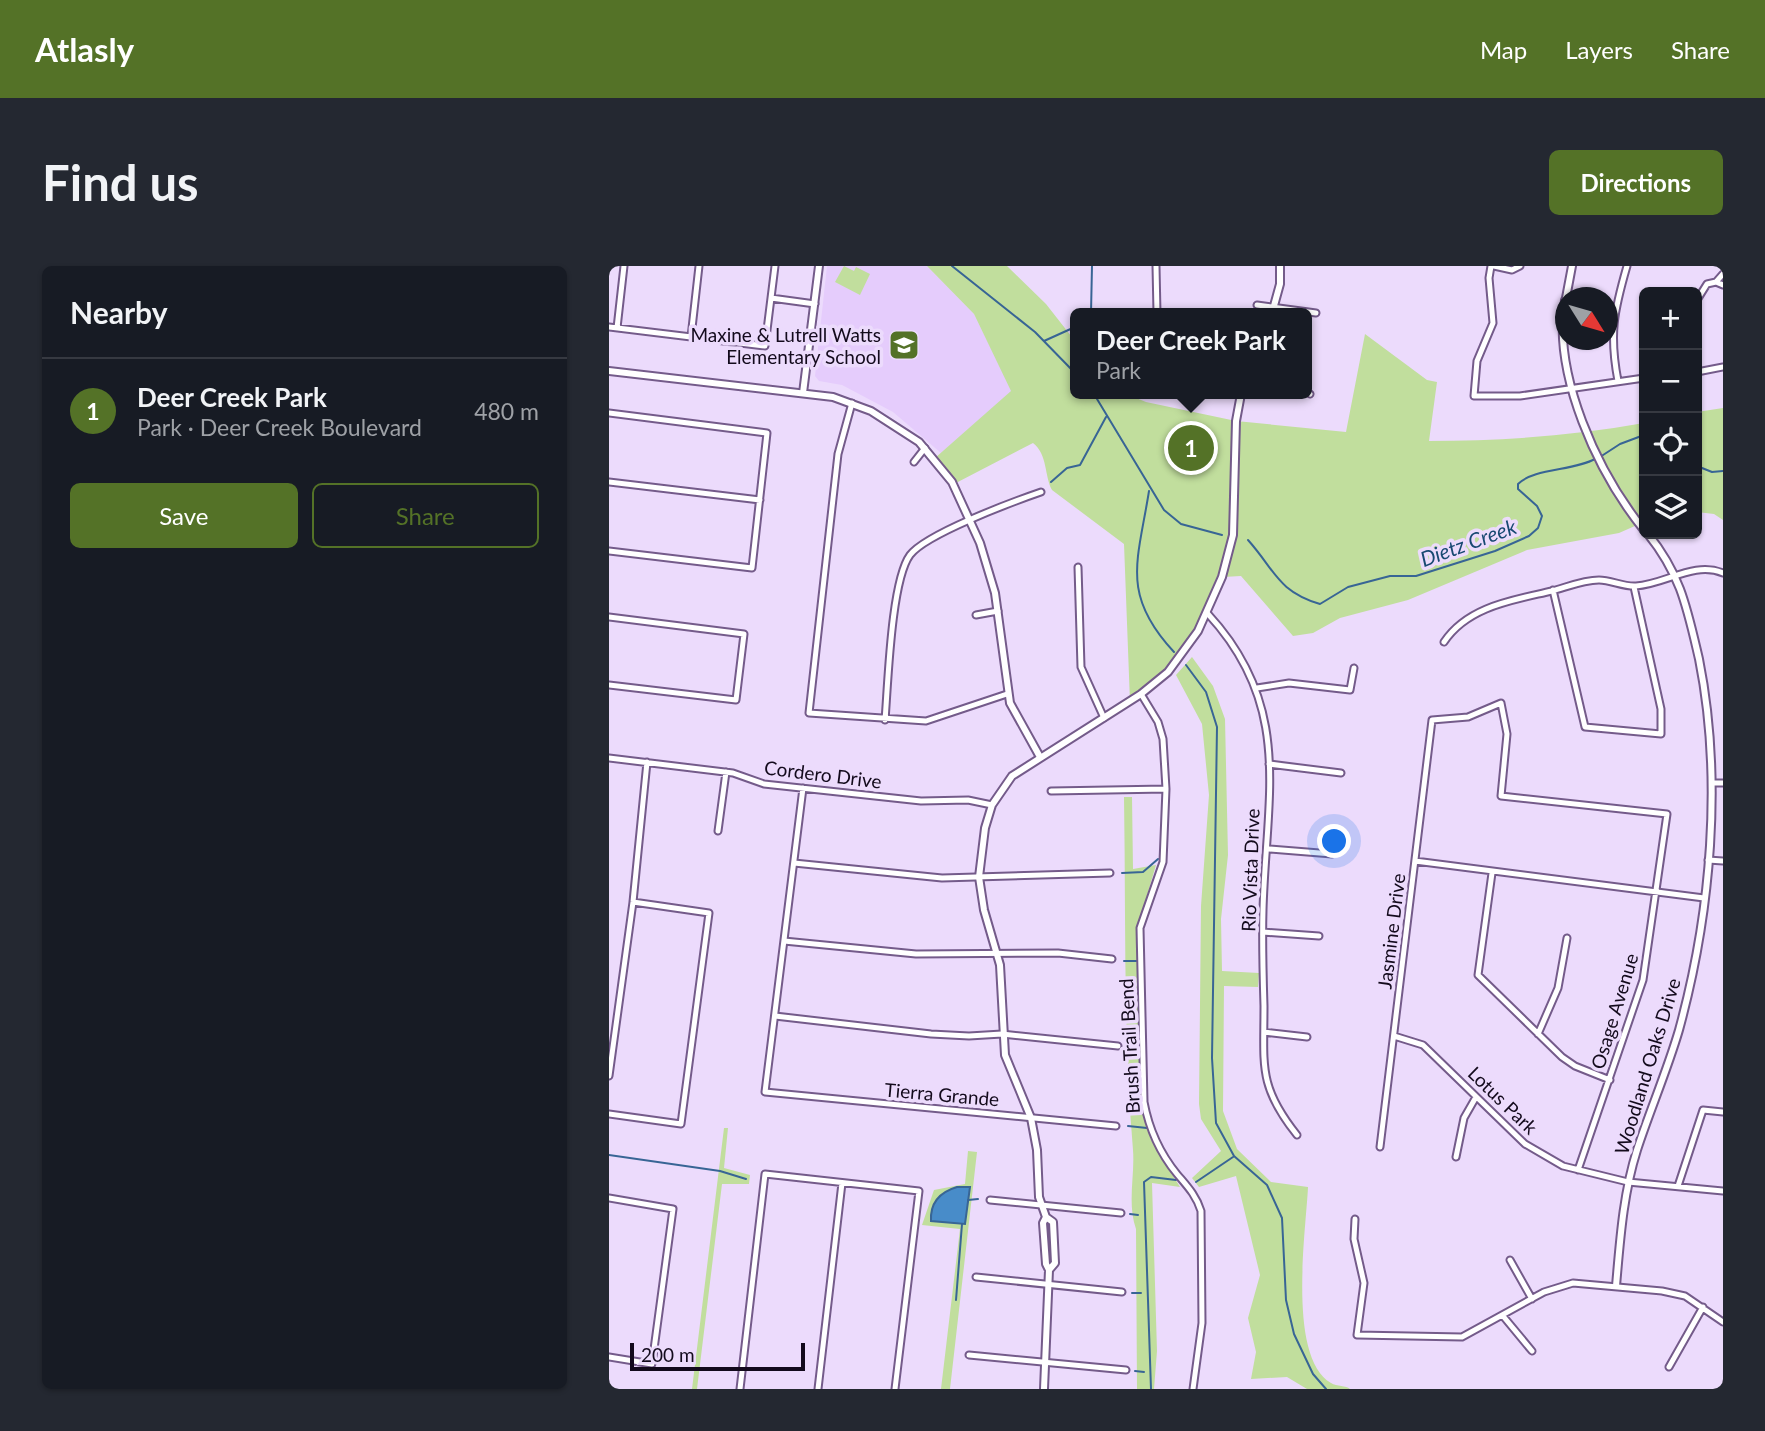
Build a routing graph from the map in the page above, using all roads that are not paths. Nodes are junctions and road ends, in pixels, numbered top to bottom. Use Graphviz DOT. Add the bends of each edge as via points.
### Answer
graph roads {
  1 [pos="624,266"];
  2 [pos="699,266"];
  3 [pos="775,266"];
  4 [pos="819,266"];
  5 [pos="1156,266"];
  6 [pos="1280,266"];
  7 [pos="1493,266"];
  8 [pos="1520,266"];
  9 [pos="1572,266"];
  10 [pos="1627,266"];
  11 [pos="1723,274"];
  12 [pos="1716,282"];
  13 [pos="1723,285"];
  14 [pos="1568,287"];
  15 [pos="1702,288"];
  16 [pos="771,298"];
  17 [pos="815,304"];
  18 [pos="1257,305"];
  19 [pos="1276,306"];
  20 [pos="1157,308"];
  21 [pos="1287,308"];
  22 [pos="1312,312"];
  23 [pos="1316,313"];
  24 [pos="609,327"];
  25 [pos="617,328"];
  26 [pos="691,337"];
  27 [pos="1564,350"];
  28 [pos="1723,367"];
  29 [pos="609,371"];
  30 [pos="1702,371"];
  31 [pos="1639,379"];
  32 [pos="1618,381"];
  33 [pos="1571,388"];
  34 [pos="803,393"];
  35 [pos="1240,399"];
  36 [pos="852,403"];
  37 [pos="609,412"];
  38 [pos="925,449"];
  39 [pos="914,462"];
  40 [pos="609,482"];
  41 [pos="1041,492"];
  42 [pos="760,500"];
  43 [pos="972,521"];
  44 [pos="1639,522"];
  45 [pos="1652,539"];
  46 [pos="609,551"];
  47 [pos="1078,567"];
  48 [pos="1723,573"];
  49 [pos="1676,578"];
  50 [pos="1634,587"];
  51 [pos="1553,590"];
  52 [pos="998,611"];
  53 [pos="1208,614"];
  54 [pos="976,615"];
  55 [pos="609,617"];
  56 [pos="1444,642"];
  57 [pos="1354,668"];
  58 [pos="609,685"];
  59 [pos="1257,688"];
  60 [pos="1007,694"];
  61 [pos="1141,694"];
  62 [pos="1104,718"];
  63 [pos="885,720"];
  64 [pos="1040,757"];
  65 [pos="609,758"];
  66 [pos="646,762"];
  67 [pos="1269,764"];
  68 [pos="726,772"];
  69 [pos="1341,773"];
  70 [pos="1712,783"];
  71 [pos="1723,783"];
  72 [pos="803,788"];
  73 [pos="1165,789"];
  74 [pos="1051,791"];
  75 [pos="992,805"];
  76 [pos="1667,814"];
  77 [pos="718,831"];
  78 [pos="1269,849"];
  79 [pos="1332,854"];
  80 [pos="1709,860"];
  81 [pos="1415,861"];
  82 [pos="1723,861"];
  83 [pos="794,863"];
  84 [pos="1110,873"];
  85 [pos="1492,873"];
  86 [pos="979,877"];
  87 [pos="1657,892"];
  88 [pos="1705,898"];
  89 [pos="633,902"];
  90 [pos="1263,932"];
  91 [pos="1319,936"];
  92 [pos="1567,938"];
  93 [pos="784,941"];
  94 [pos="998,953"];
  95 [pos="1112,959"];
  96 [pos="775,1016"];
  97 [pos="609,1017"];
  98 [pos="617,1018"];
  99 [pos="1264,1032"];
  100 [pos="1002,1034"];
  101 [pos="1538,1034"];
  102 [pos="1394,1036"];
  103 [pos="1307,1037"];
  104 [pos="1118,1046"];
  105 [pos="609,1076"];
  106 [pos="1610,1080"];
  107 [pos="1476,1097"];
  108 [pos="1723,1112"];
  109 [pos="609,1114"];
  110 [pos="1031,1118"];
  111 [pos="1117,1126"];
  112 [pos="1297,1135"];
  113 [pos="1380,1147"];
  114 [pos="1457,1157"];
  115 [pos="1578,1170"];
  116 [pos="1628,1182"];
  117 [pos="842,1183"];
  118 [pos="1678,1186"];
  119 [pos="1723,1191"];
  120 [pos="609,1198"];
  121 [pos="991,1200"];
  122 [pos="1042,1206"];
  123 [pos="1121,1213"];
  124 [pos="1355,1219"];
  125 [pos="1510,1260"];
  126 [pos="976,1277"];
  127 [pos="1047,1284"];
  128 [pos="1616,1286"];
  129 [pos="1122,1292"];
  130 [pos="1532,1299"];
  131 [pos="1703,1307"];
  132 [pos="1503,1316"];
  133 [pos="1723,1322"];
  134 [pos="1532,1351"];
  135 [pos="969,1354"];
  136 [pos="609,1357"];
  137 [pos="1044,1362"];
  138 [pos="1669,1367"];
  139 [pos="1126,1370"];
  140 [pos="740,1389"];
  141 [pos="818,1389"];
  142 [pos="895,1389"];
  143 [pos="1044,1389"];
  144 [pos="1193,1389"];
  1 -- 25 [label="street"];
  2 -- 26 [label="street"];
  3 -- 16 [label="street"];
  4 -- 17 [label="street"];
  5 -- 20 [label="street"];
  6 -- 19 [label="street"];
  7 -- 8 [label="street" via="1512,270"];
  7 -- 33 [label="street" via="1489,278 1493,323 1478,361 1474,396 1520,396"];
  9 -- 14 [label="street"];
  10 -- 32 [label="street" via="1612,328"];
  11 -- 12 [label="street"];
  12 -- 13 [label="street"];
  12 -- 15 [label="street"];
  16 -- 17 [label="street"];
  16 -- 26 [label="street" via="765,346"];
  17 -- 34 [label="street"];
  18 -- 19 [label="street"];
  19 -- 21 [label="street"];
  22 -- 23 [label="street"];
  24 -- 25 [label="street"];
  25 -- 26 [label="street"];
  27 -- 33 [label="street"];
  28 -- 30 [label="street"];
  29 -- 34 [label="street"];
  31 -- 32 [label="street"];
  32 -- 33 [label="street"];
  33 -- 44 [label="street" via="1609,477"];
  34 -- 36 [label="street"];
  35 -- 53 [label="street" via="1233,536"];
  36 -- 38 [label="street" via="887,419"];
  36 -- 63 [label="street" via="838,454 809,712"];
  37 -- 42 [label="street" via="767,433"];
  38 -- 39 [label="street"];
  38 -- 43 [label="street" via="952,482"];
  40 -- 42 [label="street"];
  41 -- 43 [label="street"];
  42 -- 46 [label="street" via="752,568"];
  43 -- 52 [label="street"];
  43 -- 63 [label="street" via="926,542 904,565"];
  45 -- 49 [label="street, Woodland Oaks Drive" via="1670,561"];
  47 -- 62 [label="street" via="1081,667"];
  48 -- 49 [label="street" via="1700,568"];
  49 -- 50 [label="street"];
  49 -- 70 [label="street, Woodland Oaks Drive" via="1709,703"];
  50 -- 51 [label="street" via="1599,580"];
  50 -- 51 [label="street" via="1661,709 1661,734 1585,727"];
  51 -- 56 [label="street" via="1473,615"];
  52 -- 54 [label="street"];
  52 -- 60 [label="street"];
  53 -- 59 [label="street, Rio Vista Drive" via="1236,648"];
  53 -- 61 [label="street" via="1172,667"];
  55 -- 58 [label="street" via="744,634 736,700"];
  57 -- 59 [label="street" via="1350,690 1289,683"];
  59 -- 67 [label="street, Rio Vista Drive" via="1267,728"];
  60 -- 63 [label="street" via="940,719"];
  60 -- 64 [label="street" via="1014,716"];
  61 -- 62 [label="street"];
  61 -- 73 [label="street, Brush Trail Bend" via="1163,739"];
  62 -- 64 [label="street"];
  64 -- 75 [label="street" via="1012,776"];
  65 -- 66 [label="street, Cordero Drive"];
  66 -- 68 [label="street, Cordero Drive"];
  66 -- 89 [label="street"];
  67 -- 69 [label="street"];
  67 -- 78 [label="street, Rio Vista Drive"];
  68 -- 72 [label="street, Cordero Drive" via="764,784"];
  68 -- 77 [label="street"];
  70 -- 71 [label="street"];
  70 -- 80 [label="street, Woodland Oaks Drive"];
  72 -- 75 [label="street, Cordero Drive"];
  72 -- 83 [label="street"];
  73 -- 74 [label="street"];
  73 -- 144 [label="street, Brush Trail Bend" via="1163,862 1140,928 1144,1093 1149,1124 1160,1150 1201,1211 1202,1323"];
  75 -- 86 [label="street"];
  76 -- 81 [label="street, Jasmine Drive" via="1501,796 1507,734 1501,703 1468,717 1432,720"];
  76 -- 87 [label="street, Osage Avenue"];
  78 -- 79 [label="street"];
  78 -- 90 [label="street, Rio Vista Drive"];
  80 -- 82 [label="street"];
  80 -- 88 [label="street, Woodland Oaks Drive"];
  81 -- 85 [label="street"];
  81 -- 102 [label="street, Jasmine Drive"];
  83 -- 86 [label="street" via="917,876"];
  83 -- 93 [label="street"];
  84 -- 86 [label="street"];
  85 -- 87 [label="street"];
  85 -- 101 [label="street" via="1478,975"];
  86 -- 94 [label="street"];
  87 -- 88 [label="street"];
  87 -- 106 [label="street, Osage Avenue" via="1643,980"];
  88 -- 116 [label="street, Woodland Oaks Drive" via="1687,1001"];
  89 -- 98 [label="street"];
  89 -- 109 [label="street" via="709,913 681,1124"];
  90 -- 91 [label="street"];
  90 -- 99 [label="street, Rio Vista Drive"];
  92 -- 101 [label="street" via="1557,988"];
  93 -- 94 [label="street" via="916,954"];
  93 -- 96 [label="street"];
  94 -- 95 [label="street"];
  94 -- 100 [label="street"];
  96 -- 100 [label="street" via="931,1034"];
  96 -- 110 [label="street, Tierra Grande" via="765,1092"];
  97 -- 98 [label="street"];
  98 -- 105 [label="street"];
  99 -- 103 [label="street"];
  99 -- 112 [label="street, Rio Vista Drive" via="1268,1089"];
  100 -- 104 [label="street"];
  100 -- 110 [label="street" via="1009,1070"];
  101 -- 106 [label="street" via="1575,1066"];
  102 -- 107 [label="street, Lotus Park" via="1423,1045"];
  102 -- 113 [label="street, Jasmine Drive"];
  106 -- 115 [label="street, Osage Avenue"];
  107 -- 114 [label="street" via="1464,1118"];
  107 -- 115 [label="street, Lotus Park" via="1525,1144"];
  108 -- 118 [label="street" via="1703,1110"];
  110 -- 111 [label="street, Tierra Grande"];
  110 -- 122 [label="street"];
  115 -- 116 [label="street, Lotus Park"];
  116 -- 118 [label="street, Lotus Park"];
  116 -- 128 [label="street, Woodland Oaks Drive"];
  117 -- 140 [label="street" via="765,1174"];
  117 -- 141 [label="street"];
  117 -- 142 [label="street" via="919,1191"];
  118 -- 119 [label="street, Lotus Park"];
  120 -- 136 [label="street" via="673,1209 652,1364"];
  121 -- 122 [label="street"];
  122 -- 123 [label="street"];
  122 -- 127 [label="street" via="1047,1217 1043,1223"];
  124 -- 132 [label="street" via="1354,1239 1364,1283 1357,1335 1462,1337"];
  125 -- 130 [label="street"];
  126 -- 127 [label="street"];
  127 -- 129 [label="street"];
  127 -- 137 [label="street"];
  128 -- 130 [label="street" via="1573,1283"];
  128 -- 131 [label="street" via="1662,1290"];
  130 -- 132 [label="street"];
  131 -- 133 [label="street"];
  131 -- 138 [label="street"];
  132 -- 134 [label="street"];
  135 -- 137 [label="street"];
  137 -- 139 [label="street"];
  137 -- 143 [label="street"];
}
